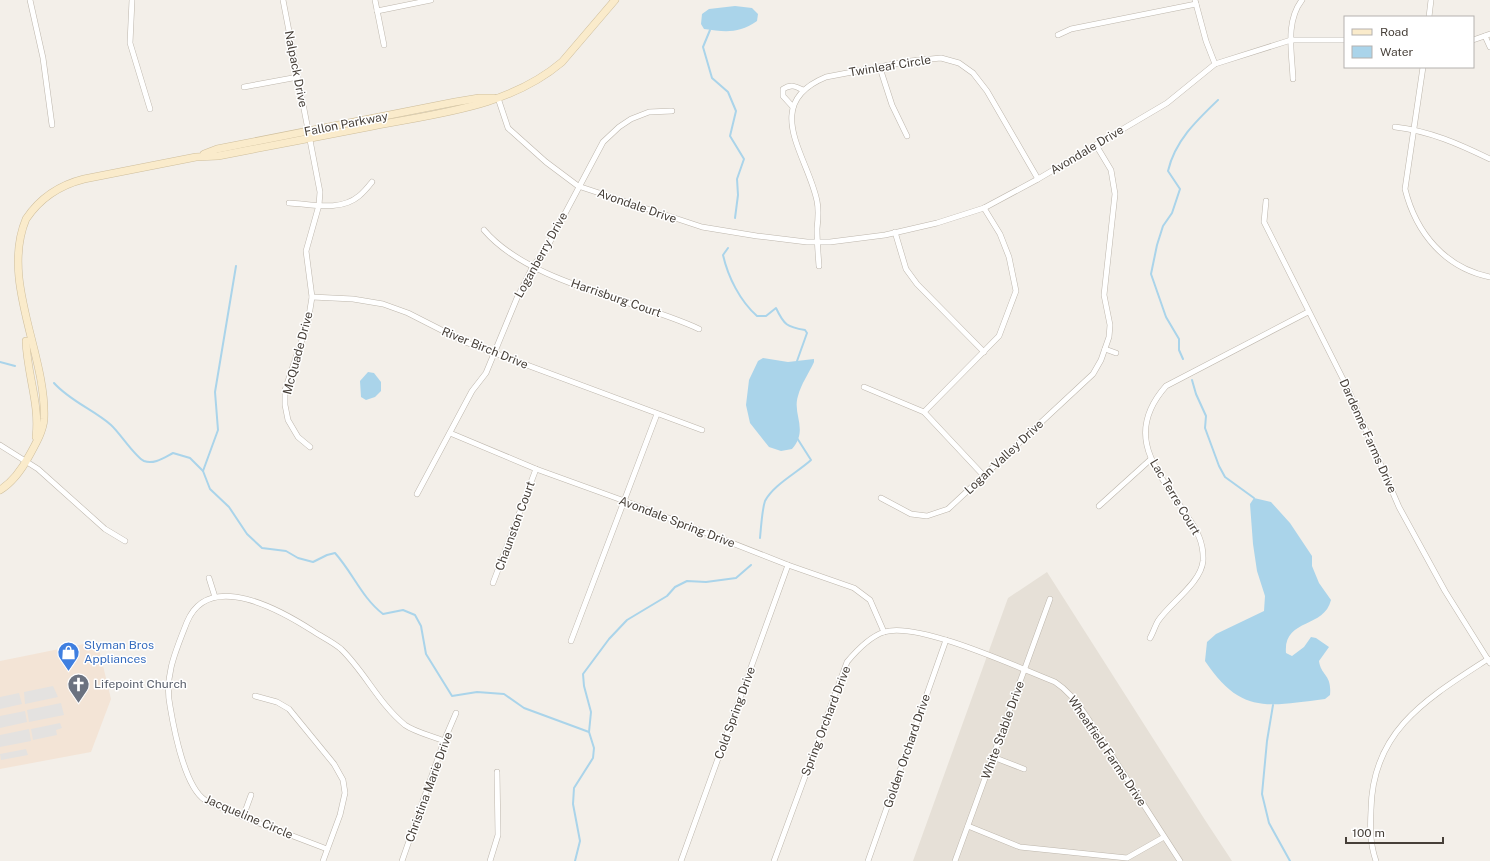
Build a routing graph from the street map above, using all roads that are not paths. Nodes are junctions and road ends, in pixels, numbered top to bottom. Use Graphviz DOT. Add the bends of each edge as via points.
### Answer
graph roads {
  1 [pos="30,0"];
  2 [pos="132,0"];
  3 [pos="283,0"];
  4 [pos="375,0"];
  5 [pos="431,0"];
  6 [pos="615,0"];
  7 [pos="1302,0"];
  8 [pos="1431,0"];
  9 [pos="1196,2"];
  10 [pos="377,11"];
  11 [pos="1429,16"];
  12 [pos="1058,35"];
  13 [pos="1488,35"];
  14 [pos="1291,40"];
  15 [pos="1344,40"];
  16 [pos="1474,40"];
  17 [pos="384,45"];
  18 [pos="1490,47"];
  19 [pos="1215,64"];
  20 [pos="880,68"];
  21 [pos="1423,68"];
  22 [pos="298,77"];
  23 [pos="1293,80"];
  24 [pos="244,87"];
  25 [pos="803,90"];
  26 [pos="498,98"];
  27 [pos="794,107"];
  28 [pos="150,109"];
  29 [pos="672,111"];
  30 [pos="52,125"];
  31 [pos="1395,127"];
  32 [pos="1413,129"];
  33 [pos="309,135"];
  34 [pos="907,136"];
  35 [pos="1096,145"];
  36 [pos="1490,159"];
  37 [pos="1038,180"];
  38 [pos="372,182"];
  39 [pos="578,186"];
  40 [pos="1266,201"];
  41 [pos="289,203"];
  42 [pos="319,205"];
  43 [pos="984,208"];
  44 [pos="484,230"];
  45 [pos="895,232"];
  46 [pos="817,242"];
  47 [pos="533,266"];
  48 [pos="819,266"];
  49 [pos="1490,277"];
  50 [pos="312,297"];
  51 [pos="1308,312"];
  52 [pos="700,329"];
  53 [pos="1105,349"];
  54 [pos="984,352"];
  55 [pos="1116,353"];
  56 [pos="496,354"];
  57 [pos="864,388"];
  58 [pos="924,412"];
  59 [pos="657,414"];
  60 [pos="702,430"];
  61 [pos="450,433"];
  62 [pos="0,445"];
  63 [pos="310,447"];
  64 [pos="1151,459"];
  65 [pos="26,462"];
  66 [pos="536,469"];
  67 [pos="984,476"];
  68 [pos="0,490"];
  69 [pos="417,494"];
  70 [pos="881,498"];
  71 [pos="623,501"];
  72 [pos="1099,506"];
  73 [pos="125,541"];
  74 [pos="788,565"];
  75 [pos="209,578"];
  76 [pos="493,583"];
  77 [pos="215,597"];
  78 [pos="1050,599"];
  79 [pos="884,632"];
  80 [pos="1150,638"];
  81 [pos="946,640"];
  82 [pos="571,641"];
  83 [pos="1489,661"];
  84 [pos="1024,670"];
  85 [pos="255,696"];
  86 [pos="456,713"];
  87 [pos="444,741"];
  88 [pos="993,756"];
  89 [pos="1024,769"];
  90 [pos="497,772"];
  91 [pos="250,795"];
  92 [pos="243,817"];
  93 [pos="968,826"];
  94 [pos="1164,837"];
  95 [pos="327,849"];
  96 [pos="323,861"];
  97 [pos="402,861"];
  98 [pos="490,861"];
  99 [pos="681,861"];
  100 [pos="774,861"];
  101 [pos="868,861"];
  102 [pos="956,861"];
  103 [pos="1180,861"];
  104 [pos="1376,861"];
  1 -- 30 [label="street" via="43,58"];
  2 -- 28 [label="street" via="130,43"];
  3 -- 22 [label="street, Nalpack Drive"];
  4 -- 10 [label="street"];
  5 -- 10 [label="street"];
  6 -- 26 [label="street, Fallon Parkway" via="554,69 526,88"];
  7 -- 14 [label="street" via="1293,15"];
  8 -- 11 [label="street"];
  9 -- 12 [label="street" via="1071,29"];
  9 -- 19 [label="street"];
  10 -- 17 [label="street"];
  13 -- 16 [label="street"];
  13 -- 18 [label="street"];
  14 -- 15 [label="street, Avondale Drive"];
  14 -- 19 [label="street, Avondale Drive"];
  14 -- 23 [label="street"];
  19 -- 35 [label="street, Avondale Drive" via="1167,103"];
  20 -- 25 [label="street, Twinleaf Circle" via="826,77"];
  20 -- 34 [label="street" via="892,105"];
  20 -- 37 [label="street, Twinleaf Circle" via="910,61 941,58 959,63 987,91"];
  21 -- 32 [label="street"];
  22 -- 24 [label="street"];
  22 -- 33 [label="street, Nalpack Drive"];
  25 -- 27 [label="street"];
  25 -- 27 [label="street" via="793,85 783,89 783,96"];
  26 -- 33 [label="street, Fallon Parkway" via="479,98"];
  26 -- 39 [label="street, Avondale Drive" via="508,128"];
  27 -- 46 [label="street" via="791,115 794,137 818,203"];
  29 -- 39 [label="street, Loganberry Drive" via="649,112 619,127 603,142"];
  31 -- 32 [label="street"];
  32 -- 36 [label="street" via="1447,139"];
  32 -- 49 [label="street" via="1405,189 1410,208 1430,241 1445,258 1466,270"];
  33 -- 42 [label="street, McQuade Drive" via="320,192"];
  33 -- 65 [label="street, Fallon Parkway" via="217,149 196,157 70,183 39,202 21,228 14,259 14,277 37,407 36,443"];
  35 -- 37 [label="street, Avondale Drive"];
  35 -- 53 [label="street, Logan Valley Drive" via="1110,170 1116,194 1104,295 1110,325"];
  37 -- 43 [label="street, Avondale Drive"];
  38 -- 42 [label="street" via="358,197 345,203"];
  39 -- 46 [label="street, Avondale Drive" via="702,227"];
  39 -- 47 [label="street, Loganberry Drive" via="544,252"];
  40 -- 51 [label="street, Dardenne Farms Drive" via="1264,222"];
  41 -- 42 [label="street"];
  42 -- 50 [label="street, McQuade Drive" via="306,251"];
  43 -- 45 [label="street, Avondale Drive" via="937,223"];
  43 -- 54 [label="street" via="1000,234 1009,257 1016,291 999,336"];
  44 -- 47 [label="street, Harrisburg Court" via="511,254"];
  45 -- 46 [label="street, Avondale Drive"];
  45 -- 54 [label="street" via="906,269 917,284"];
  46 -- 48 [label="street"];
  47 -- 52 [label="street, Harrisburg Court" via="558,278"];
  47 -- 56 [label="street, Loganberry Drive"];
  50 -- 56 [label="street, River Birch Drive" via="353,298 383,304"];
  50 -- 63 [label="street, McQuade Drive" via="306,329 286,390 285,405 288,420 298,437"];
  51 -- 64 [label="street, Lac Terre Court" via="1166,386 1156,398 1145,424 1145,437"];
  51 -- 83 [label="street, Dardenne Farms Drive" via="1348,389 1403,514 1445,591"];
  53 -- 55 [label="street"];
  53 -- 67 [label="street, Logan Valley Drive" via="1093,374"];
  54 -- 58 [label="street"];
  56 -- 59 [label="street, River Birch Drive"];
  56 -- 61 [label="street, Loganberry Drive" via="486,374 472,391"];
  57 -- 58 [label="street"];
  58 -- 67 [label="street"];
  59 -- 60 [label="street, River Birch Drive"];
  59 -- 71 [label="street"];
  61 -- 66 [label="street, Avondale Spring Drive"];
  61 -- 69 [label="street, Loganberry Drive"];
  62 -- 65 [label="street"];
  64 -- 72 [label="street"];
  64 -- 80 [label="street, Lac Terre Court" via="1199,534 1203,563 1197,577 1158,621"];
  65 -- 68 [label="street, Fallon Parkway"];
  65 -- 73 [label="street" via="38,469 105,529"];
  66 -- 71 [label="street, Avondale Spring Drive"];
  66 -- 76 [label="street, Chaunston Court"];
  67 -- 70 [label="street, Logan Valley Drive" via="948,509 927,516 911,514"];
  71 -- 74 [label="street, Avondale Spring Drive"];
  71 -- 82 [label="street"];
  74 -- 79 [label="street, Avondale Spring Drive" via="844,584 864,594 873,605"];
  74 -- 99 [label="street, Cold Spring Drive"];
  75 -- 77 [label="street"];
  77 -- 87 [label="street, Jacqueline Circle" via="240,596 293,618 340,648 406,726"];
  77 -- 92 [label="street, Jacqueline Circle" via="200,606 189,618 171,664 168,696 186,773 192,786 205,800"];
  78 -- 84 [label="street, White Stable Drive"];
  79 -- 81 [label="street, Spring Orchard Drive" via="909,630"];
  79 -- 100 [label="street, Spring Orchard Drive" via="869,640 847,662"];
  81 -- 84 [label="street, Wheatfield Farms Drive"];
  81 -- 101 [label="street, Golden Orchard Drive"];
  83 -- 104 [label="street" via="1431,696 1400,726 1389,742 1377,770 1371,797 1370,838"];
  84 -- 88 [label="street, White Stable Drive"];
  84 -- 94 [label="street, Wheatfield Farms Drive" via="1063,687 1075,700"];
  85 -- 95 [label="street" via="277,702 288,709 334,764 343,780 345,793 340,815"];
  86 -- 87 [label="street, Christina Marie Drive"];
  87 -- 97 [label="street, Christina Marie Drive"];
  88 -- 89 [label="street"];
  88 -- 93 [label="street, White Stable Drive"];
  90 -- 98 [label="street" via="498,835"];
  91 -- 92 [label="street"];
  92 -- 95 [label="street, Jacqueline Circle"];
  93 -- 94 [label="street" via="1020,847 1127,858"];
  93 -- 102 [label="street, White Stable Drive"];
  94 -- 103 [label="street, Wheatfield Farms Drive"];
  95 -- 96 [label="street"];
}
